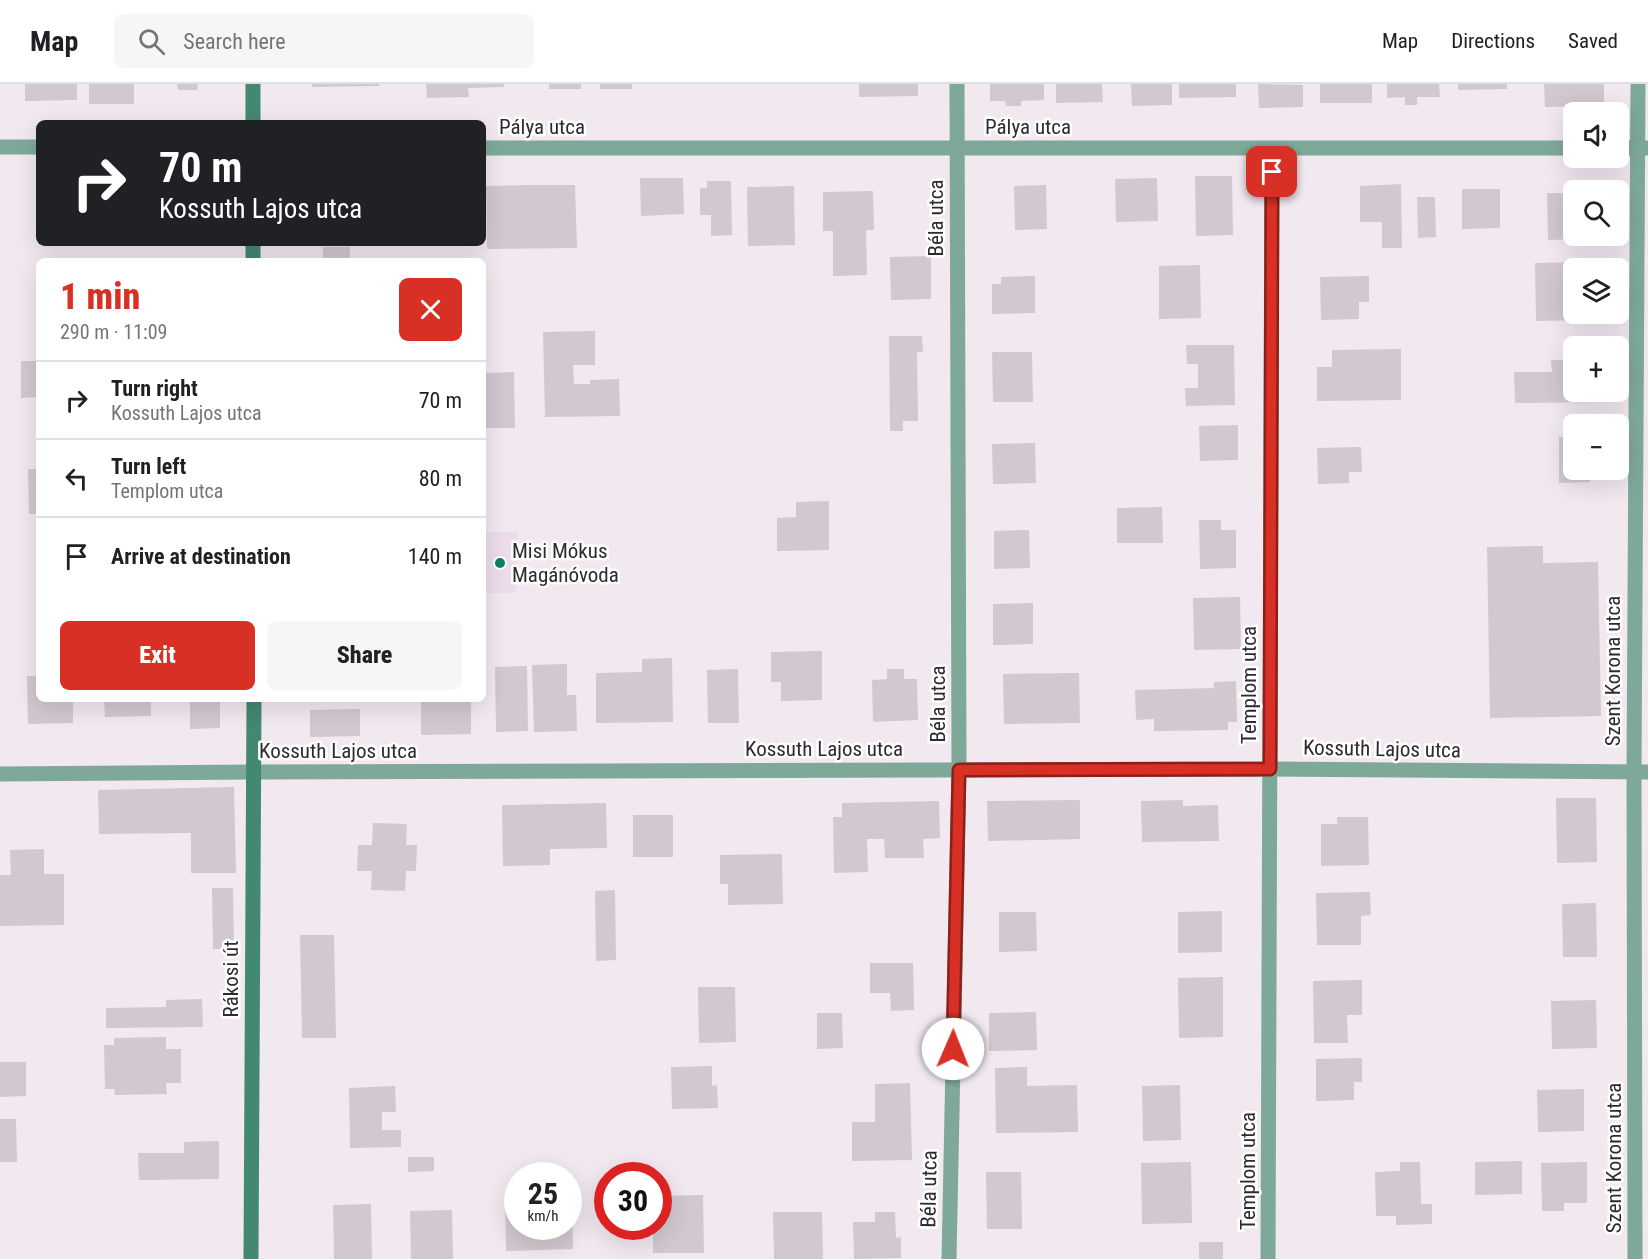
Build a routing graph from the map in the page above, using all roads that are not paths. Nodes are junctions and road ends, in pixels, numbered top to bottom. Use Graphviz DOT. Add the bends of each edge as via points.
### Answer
graph roads {
  1 [pos="253,84"];
  2 [pos="957,84"];
  3 [pos="1638,84"];
  4 [pos="253,120"];
  5 [pos="0,147"];
  6 [pos="36,147"];
  7 [pos="486,148"];
  8 [pos="956,148"];
  9 [pos="1272,148"];
  10 [pos="1563,148"];
  11 [pos="1642,148"];
  12 [pos="254,702"];
  13 [pos="1270,769"];
  14 [pos="959,770"];
  15 [pos="254,772"];
  16 [pos="1641,772"];
  17 [pos="0,774"];
  18 [pos="251,1259"];
  19 [pos="949,1259"];
  20 [pos="1269,1259"];
  21 [pos="1635,1259"];
  1 -- 4 [label="main road"];
  2 -- 8 [label="street, Béla utca"];
  3 -- 11 [label="street, Szent Korona utca"];
  5 -- 6 [label="street"];
  7 -- 8 [label="street, Pálya utca"];
  8 -- 9 [label="street, Pálya utca"];
  8 -- 14 [label="street, Béla utca"];
  9 -- 10 [label="street, Pálya utca"];
  9 -- 13 [label="street, Templom utca"];
  11 -- 16 [label="street, Szent Korona utca"];
  12 -- 15 [label="main road, Rákosi út"];
  13 -- 14 [label="street, Kossuth Lajos utca"];
  13 -- 16 [label="street, Kossuth Lajos utca"];
  13 -- 20 [label="street, Templom utca"];
  14 -- 15 [label="street, Kossuth Lajos utca"];
  14 -- 19 [label="street, Béla utca"];
  15 -- 17 [label="street, Kossuth Lajos utca"];
  15 -- 18 [label="main road, Rákosi út"];
  16 -- 21 [label="street, Szent Korona utca"];
}
